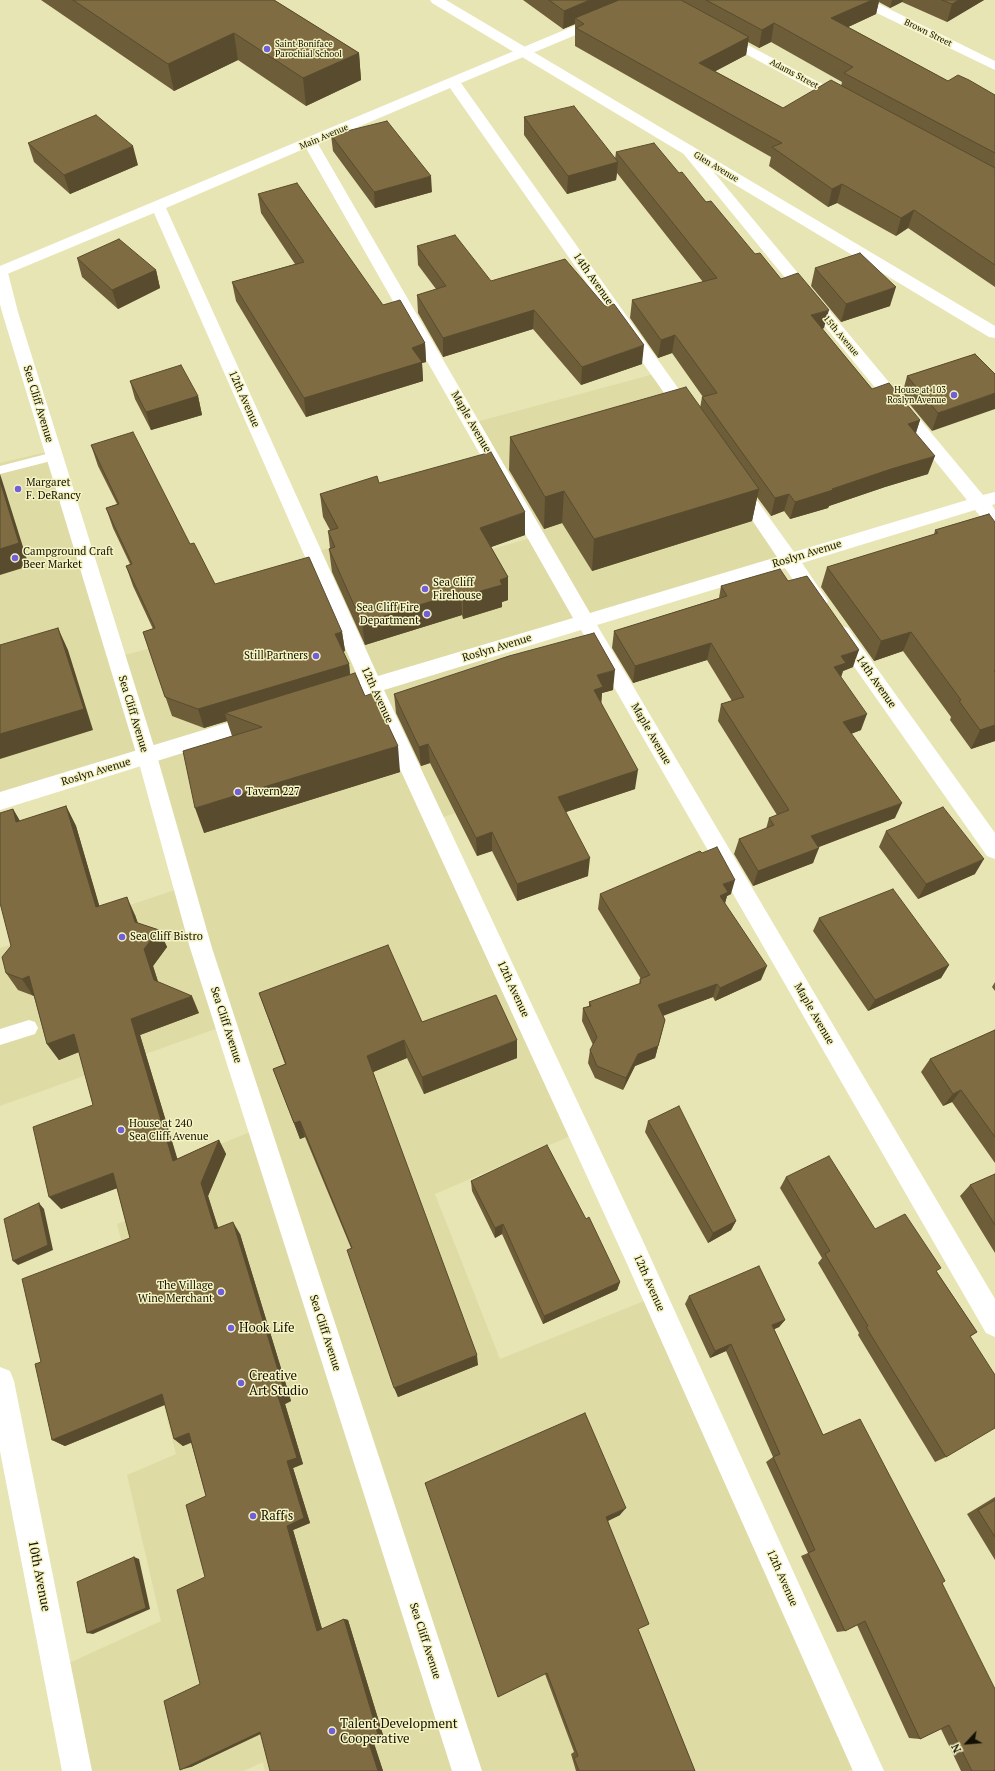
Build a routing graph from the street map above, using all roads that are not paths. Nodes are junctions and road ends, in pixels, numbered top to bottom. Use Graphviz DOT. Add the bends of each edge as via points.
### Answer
graph roads {
  1 [pos="437,0"];
  2 [pos="647,0"];
  3 [pos="861,0"];
  4 [pos="712,30"];
  5 [pos="524,52"];
  6 [pos="995,66"];
  7 [pos="453,82"];
  8 [pos="857,108"];
  9 [pos="310,142"];
  10 [pos="687,149"];
  11 [pos="158,206"];
  12 [pos="0,273"];
  13 [pos="995,333"];
  14 [pos="698,430"];
  15 [pos="54,456"];
  16 [pos="725,469"];
  17 [pos="0,470"];
  18 [pos="987,500"];
  19 [pos="995,522"];
  20 [pos="789,560"];
  21 [pos="585,620"];
  22 [pos="372,686"];
  23 [pos="342,695"];
  24 [pos="274,716"];
  25 [pos="146,756"];
  26 [pos="0,801"];
  27 [pos="995,850"];
  28 [pos="29,1028"];
  29 [pos="0,1037"];
  30 [pos="995,1324"];
  31 [pos="0,1381"];
  32 [pos="77,1771"];
  33 [pos="467,1771"];
  34 [pos="868,1771"];
  1 -- 5 [label="street, Glen Avenue"];
  2 -- 5 [label="street, Main Avenue"];
  3 -- 6 [label="street, Brown Street"];
  4 -- 8 [label="street, Adams Street"];
  5 -- 7 [label="street, Main Avenue"];
  5 -- 10 [label="street, Glen Avenue"];
  7 -- 9 [label="street, Main Avenue"];
  7 -- 14 [label="street, 14th Avenue"];
  9 -- 11 [label="street, Main Avenue"];
  9 -- 21 [label="street, Maple Avenue"];
  10 -- 13 [label="street, Glen Avenue"];
  10 -- 18 [label="street, 15th Avenue"];
  11 -- 12 [label="street, Main Avenue"];
  11 -- 22 [label="street, 12th Avenue"];
  12 -- 15 [label="street, Sea Cliff Avenue"];
  15 -- 17 [label="lane"];
  15 -- 25 [label="street, Sea Cliff Avenue"];
  16 -- 20 [label="street, 14th Avenue"];
  18 -- 19 [label="street, 15th Avenue"];
  18 -- 20 [label="street, Roslyn Avenue"];
  20 -- 21 [label="street, Roslyn Avenue"];
  20 -- 27 [label="street, 14th Avenue"];
  21 -- 22 [label="street, Roslyn Avenue"];
  21 -- 30 [label="street, Maple Avenue"];
  22 -- 23 [label="street, Roslyn Avenue"];
  22 -- 34 [label="street, 12th Avenue" via="633,1248"];
  24 -- 25 [label="street, Roslyn Avenue"];
  25 -- 26 [label="street, Roslyn Avenue"];
  25 -- 33 [label="street, Sea Cliff Avenue" via="201,948"];
  28 -- 29 [label="lane"];
  31 -- 32 [label="street, 10th Avenue"];
}
